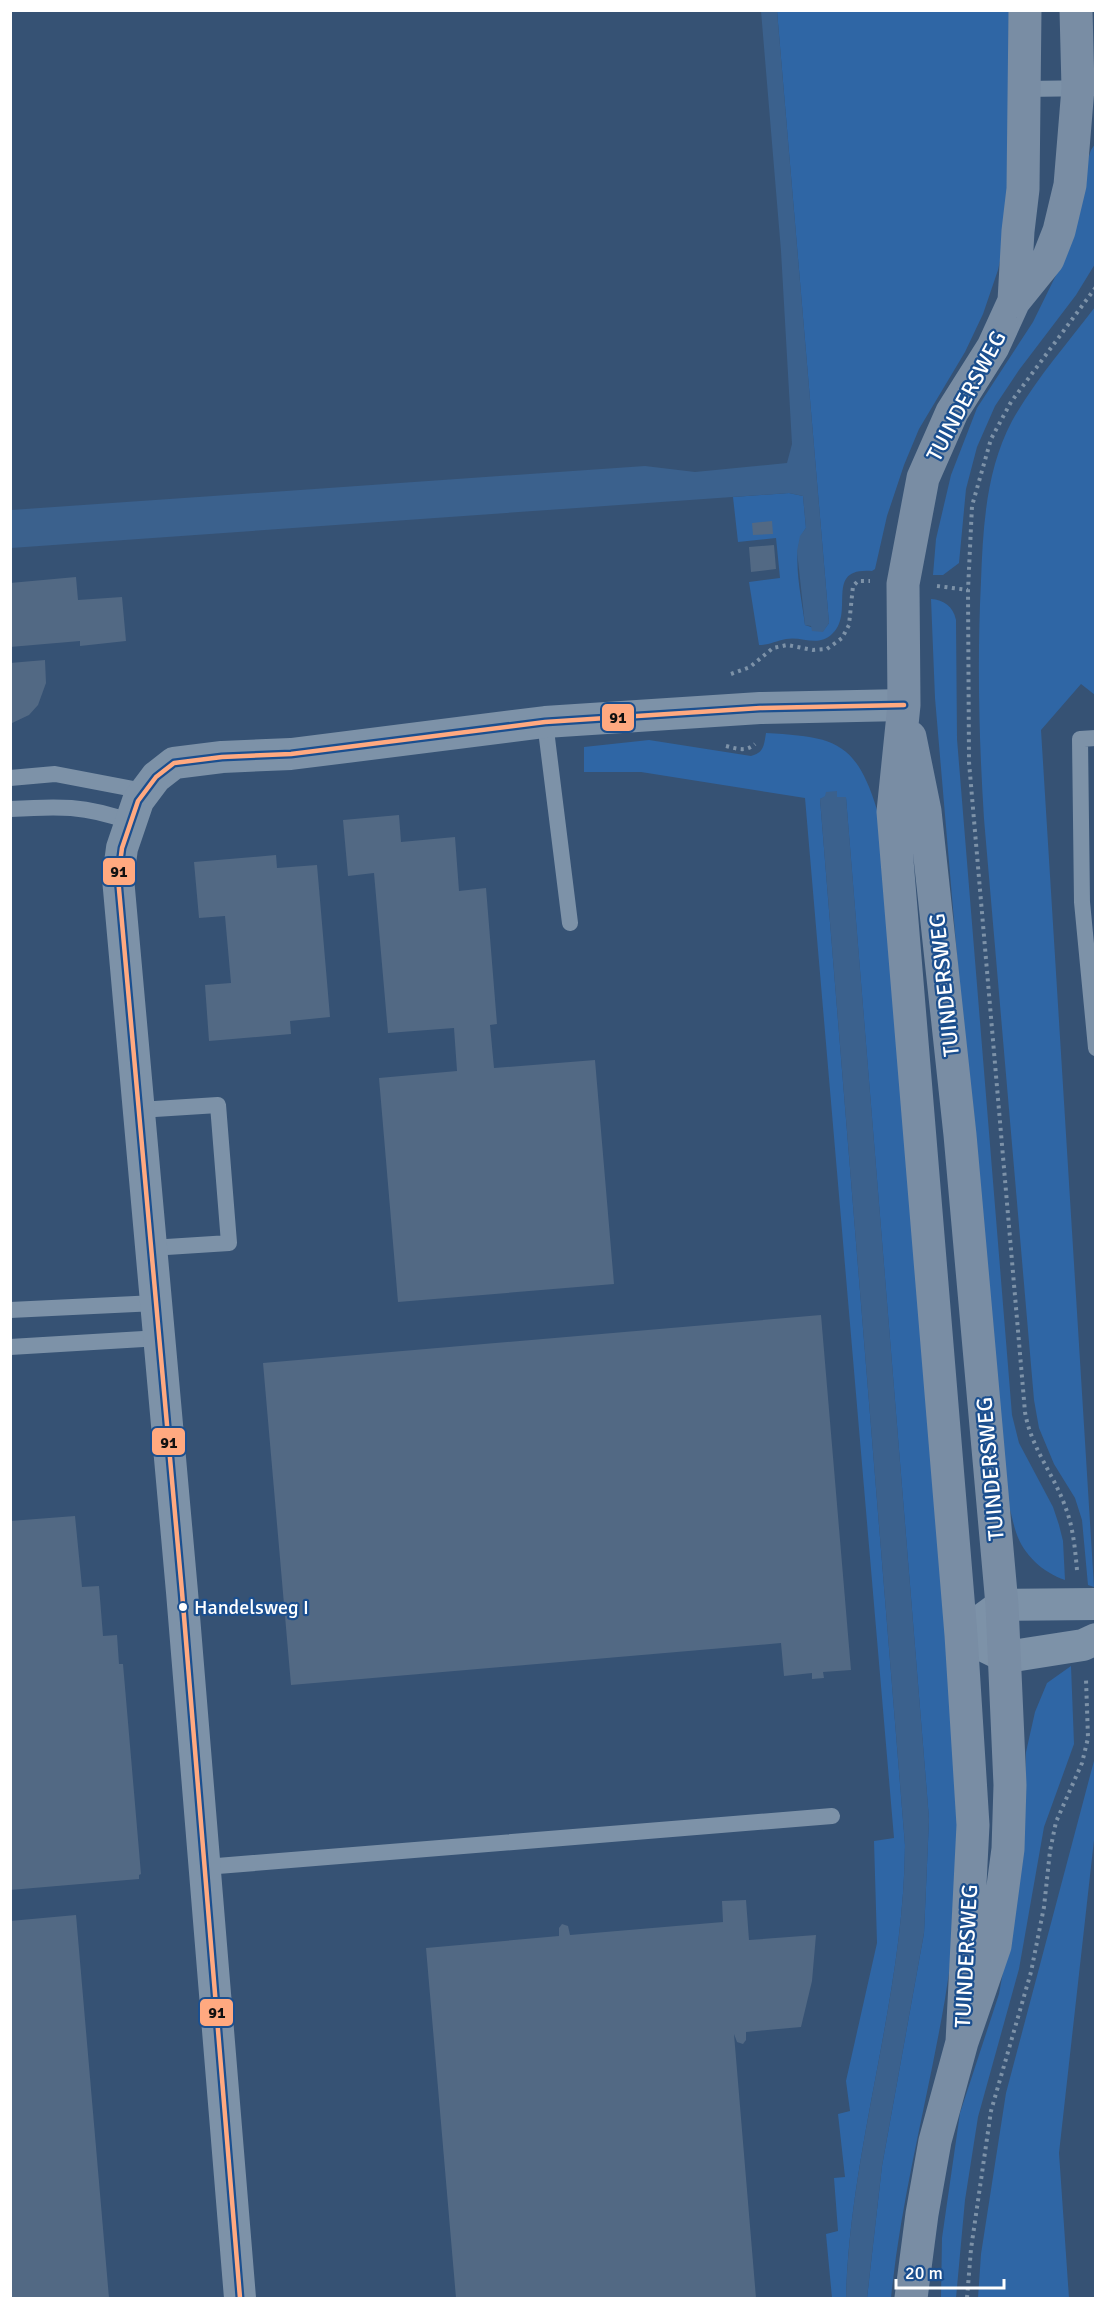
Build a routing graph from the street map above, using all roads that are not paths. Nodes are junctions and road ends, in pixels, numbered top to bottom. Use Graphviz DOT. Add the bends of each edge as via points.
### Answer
graph roads {
  1 [pos="1025,10"];
  2 [pos="1076,10"];
  3 [pos="1087,88"];
  4 [pos="1025,89"];
  5 [pos="1014,301"];
  6 [pos="904,705"];
  7 [pos="545,722"];
  8 [pos="1095,738"];
  9 [pos="10,778"];
  10 [pos="144,791"];
  11 [pos="10,808"];
  12 [pos="131,822"];
  13 [pos="570,923"];
  14 [pos="1095,1048"];
  15 [pos="139,1110"];
  16 [pos="151,1248"];
  17 [pos="156,1303"];
  18 [pos="10,1310"];
  19 [pos="160,1338"];
  20 [pos="10,1347"];
  21 [pos="1088,1604"];
  22 [pos="1002,1605"];
  23 [pos="961,1635"];
  24 [pos="1089,1642"];
  25 [pos="1006,1657"];
  26 [pos="832,1816"];
  27 [pos="205,1867"];
  28 [pos="962,2042"];
  29 [pos="915,2290"];
  30 [pos="240,2298"];
  1 -- 4 [label="main road, TUINDERSWEG"];
  2 -- 3 [label="main road, TUINDERSWEG"];
  3 -- 4 [label="lane"];
  3 -- 5 [label="main road, TUINDERSWEG" via="1059,231 1048,259"];
  4 -- 5 [label="main road, TUINDERSWEG" via="1023,189"];
  5 -- 6 [label="main road, TUINDERSWEG" via="993,347 952,412 923,478 903,584"];
  6 -- 7 [label="street" via="760,708"];
  6 -- 22 [label="main road, TUINDERSWEG" via="925,811 960,1135"];
  6 -- 23 [label="main road, TUINDERSWEG" via="893,812"];
  7 -- 10 [label="street" via="291,754 174,763"];
  7 -- 13 [label="lane"];
  8 -- 14 [label="lane" via="1080,739 1082,902"];
  9 -- 10 [label="lane" via="55,774"];
  10 -- 12 [label="street"];
  11 -- 12 [label="lane" via="63,806 104,812"];
  12 -- 15 [label="street" via="118,878"];
  15 -- 16 [label="street"];
  15 -- 16 [label="lane" via="218,1105 229,1243"];
  16 -- 17 [label="street"];
  17 -- 18 [label="lane"];
  17 -- 19 [label="street"];
  19 -- 20 [label="lane"];
  19 -- 27 [label="street"];
  21 -- 22 [label="street"];
  22 -- 23 [label="street"];
  22 -- 25 [label="main road, TUINDERSWEG"];
  23 -- 25 [label="street"];
  23 -- 28 [label="main road, TUINDERSWEG" via="972,1825"];
  24 -- 25 [label="street"];
  25 -- 28 [label="main road, TUINDERSWEG" via="1008,1849 995,1946"];
  26 -- 27 [label="lane"];
  27 -- 30 [label="street"];
  28 -- 29 [label="main road" via="935,2141 922,2214"];
}
